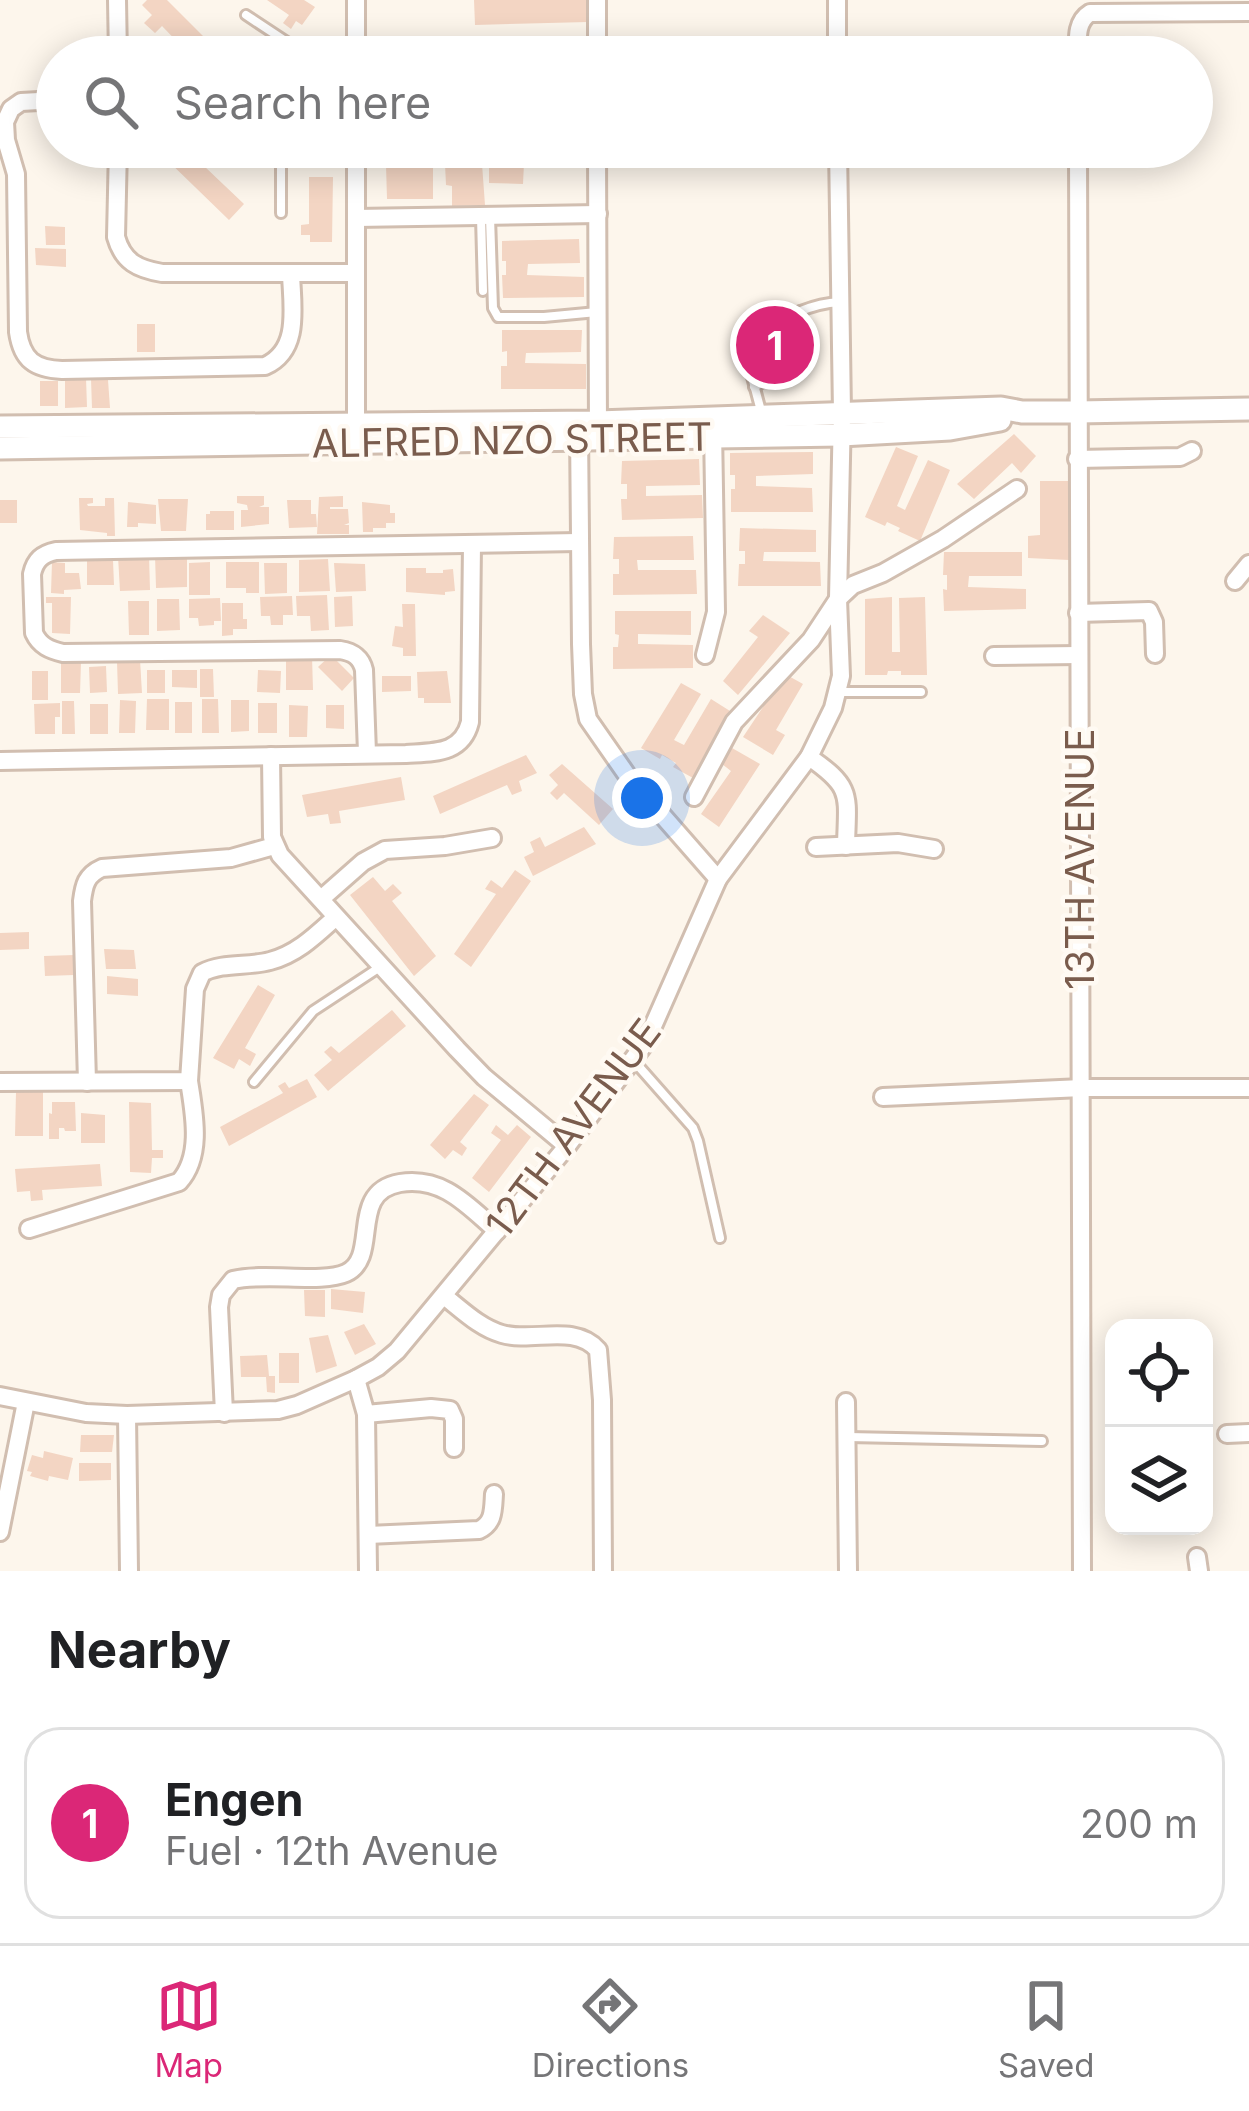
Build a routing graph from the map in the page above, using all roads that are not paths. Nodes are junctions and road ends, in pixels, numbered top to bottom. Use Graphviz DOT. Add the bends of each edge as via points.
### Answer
graph roads {
  1 [pos="117,0"];
  2 [pos="356,0"];
  3 [pos="597,0"];
  4 [pos="836,0"];
  5 [pos="1249,13"];
  6 [pos="246,15"];
  7 [pos="118,36"];
  8 [pos="278,36"];
  9 [pos="356,36"];
  10 [pos="597,36"];
  11 [pos="837,36"];
  12 [pos="1079,36"];
  13 [pos="36,101"];
  14 [pos="118,168"];
  15 [pos="281,168"];
  16 [pos="356,168"];
  17 [pos="597,168"];
  18 [pos="838,168"];
  19 [pos="1078,168"];
  20 [pos="281,213"];
  21 [pos="598,214"];
  22 [pos="486,216"];
  23 [pos="356,218"];
  24 [pos="356,273"];
  25 [pos="291,274"];
  26 [pos="483,291"];
  27 [pos="840,302"];
  28 [pos="800,311"];
  29 [pos="598,312"];
  30 [pos="754,387"];
  31 [pos="1249,409"];
  32 [pos="1077,412"];
  33 [pos="842,423"];
  34 [pos="0,427"];
  35 [pos="762,427"];
  36 [pos="713,428"];
  37 [pos="589,431"];
  38 [pos="356,432"];
  39 [pos="0,448"];
  40 [pos="1192,451"];
  41 [pos="1077,459"];
  42 [pos="1017,489"];
  43 [pos="578,542"];
  44 [pos="472,544"];
  45 [pos="1249,564"];
  46 [pos="1234,581"];
  47 [pos="838,599"];
  48 [pos="1078,614"];
  49 [pos="1155,654"];
  50 [pos="705,655"];
  51 [pos="1079,655"];
  52 [pos="994,656"];
  53 [pos="838,692"];
  54 [pos="921,692"];
  55 [pos="367,753"];
  56 [pos="271,755"];
  57 [pos="809,757"];
  58 [pos="0,760"];
  59 [pos="694,797"];
  60 [pos="492,838"];
  61 [pos="274,846"];
  62 [pos="846,846"];
  63 [pos="816,847"];
  64 [pos="934,849"];
  65 [pos="718,879"];
  66 [pos="321,899"];
  67 [pos="336,917"];
  68 [pos="382,966"];
  69 [pos="633,1060"];
  70 [pos="189,1081"];
  71 [pos="0,1082"];
  72 [pos="87,1082"];
  73 [pos="254,1082"];
  74 [pos="1082,1088"];
  75 [pos="1249,1088"];
  76 [pos="883,1096"];
  77 [pos="567,1146"];
  78 [pos="29,1229"];
  79 [pos="497,1232"];
  80 [pos="720,1238"];
  81 [pos="444,1296"];
  82 [pos="356,1379"];
  83 [pos="0,1396"];
  84 [pos="26,1402"];
  85 [pos="846,1402"];
  86 [pos="224,1413"];
  87 [pos="366,1414"];
  88 [pos="127,1415"];
  89 [pos="1249,1433"];
  90 [pos="1226,1434"];
  91 [pos="846,1436"];
  92 [pos="1042,1441"];
  93 [pos="454,1448"];
  94 [pos="494,1494"];
  95 [pos="0,1532"];
  96 [pos="368,1535"];
  97 [pos="129,1571"];
  98 [pos="368,1571"];
  99 [pos="603,1571"];
  100 [pos="848,1571"];
  101 [pos="1082,1571"];
  1 -- 7 [label="street"];
  2 -- 9 [label="street"];
  3 -- 10 [label="street"];
  4 -- 11 [label="street"];
  5 -- 12 [label="street" via="1097,11 1083,17"];
  6 -- 8 [label="lane"];
  13 -- 25 [label="street" via="11,109 5,122 16,174 18,332 29,362 62,370 265,366 291,335"];
  14 -- 25 [label="street" via="116,237 135,266"];
  15 -- 20 [label="lane"];
  16 -- 23 [label="street"];
  17 -- 21 [label="street"];
  18 -- 27 [label="street, 12TH AVENUE"];
  19 -- 32 [label="street, 13TH AVENUE"];
  21 -- 22 [label="street"];
  21 -- 29 [label="street"];
  22 -- 23 [label="street"];
  22 -- 26 [label="lane"];
  22 -- 29 [label="lane" via="494,314 505,320"];
  23 -- 24 [label="street"];
  24 -- 25 [label="street"];
  24 -- 38 [label="street"];
  27 -- 28 [label="lane"];
  27 -- 33 [label="street, 12TH AVENUE"];
  28 -- 30 [label="lane" via="797,350"];
  28 -- 30 [label="lane" via="749,347"];
  29 -- 37 [label="street"];
  30 -- 35 [label="lane"];
  31 -- 32 [label="street, ALFRED NZO STREET"];
  32 -- 33 [label="street, ALFRED NZO STREET" via="1006,408"];
  32 -- 41 [label="street, 13TH AVENUE"];
  33 -- 35 [label="street, ALFRED NZO STREET"];
  33 -- 47 [label="street, 12TH AVENUE"];
  34 -- 38 [label="street, ALFRED NZO STREET"];
  35 -- 36 [label="street, ALFRED NZO STREET"];
  36 -- 37 [label="street, ALFRED NZO STREET"];
  36 -- 50 [label="street" via="716,612"];
  37 -- 38 [label="street, ALFRED NZO STREET"];
  37 -- 43 [label="street"];
  38 -- 39 [label="street, ALFRED NZO STREET"];
  40 -- 41 [label="street"];
  41 -- 48 [label="street, 13TH AVENUE"];
  42 -- 47 [label="street"];
  43 -- 44 [label="street"];
  43 -- 65 [label="street" via="588,719"];
  44 -- 55 [label="street" via="467,732 441,752"];
  44 -- 55 [label="street" via="56,551 34,564 34,633 53,651 353,654 364,670"];
  45 -- 46 [label="street"];
  47 -- 53 [label="street, 12TH AVENUE"];
  47 -- 59 [label="street" via="734,722"];
  48 -- 49 [label="street" via="1149,611"];
  48 -- 51 [label="street, 13TH AVENUE"];
  51 -- 52 [label="street"];
  51 -- 74 [label="street, 13TH AVENUE"];
  53 -- 54 [label="lane"];
  53 -- 57 [label="street, 12TH AVENUE"];
  55 -- 56 [label="street"];
  56 -- 58 [label="street"];
  56 -- 61 [label="street"];
  57 -- 62 [label="street" via="845,790"];
  57 -- 65 [label="street, 12TH AVENUE"];
  60 -- 66 [label="street" via="385,850"];
  61 -- 66 [label="street"];
  61 -- 72 [label="street" via="231,858 102,868 87,879"];
  62 -- 63 [label="street"];
  62 -- 64 [label="street"];
  65 -- 69 [label="street, 12TH AVENUE"];
  66 -- 67 [label="street"];
  67 -- 68 [label="street"];
  67 -- 70 [label="street" via="284,956 202,973"];
  68 -- 73 [label="lane" via="313,1011"];
  68 -- 77 [label="street" via="484,1077"];
  69 -- 77 [label="street, 12TH AVENUE"];
  69 -- 80 [label="lane" via="693,1128"];
  70 -- 72 [label="street"];
  70 -- 78 [label="street" via="194,1155 179,1182"];
  71 -- 72 [label="street"];
  74 -- 75 [label="street"];
  74 -- 76 [label="street"];
  74 -- 101 [label="street, 13TH AVENUE"];
  77 -- 79 [label="street, 12TH AVENUE"];
  79 -- 81 [label="street, 12TH AVENUE"];
  79 -- 86 [label="street" via="448,1189 399,1183 372,1202 350,1270 233,1280 219,1307"];
  81 -- 82 [label="street, 12TH AVENUE" via="397,1351"];
  81 -- 99 [label="street" via="500,1334 569,1336 598,1350"];
  82 -- 86 [label="street, 12TH AVENUE" via="298,1406"];
  82 -- 87 [label="street"];
  83 -- 84 [label="street, 12TH AVENUE"];
  84 -- 88 [label="street, 12TH AVENUE"];
  84 -- 95 [label="street"];
  85 -- 91 [label="street"];
  86 -- 88 [label="street, 12TH AVENUE"];
  87 -- 93 [label="street" via="450,1411"];
  87 -- 96 [label="street"];
  88 -- 97 [label="street"];
  89 -- 90 [label="street"];
  91 -- 92 [label="lane"];
  91 -- 100 [label="street"];
  94 -- 96 [label="street" via="492,1518 479,1530"];
  96 -- 98 [label="street"];
}
